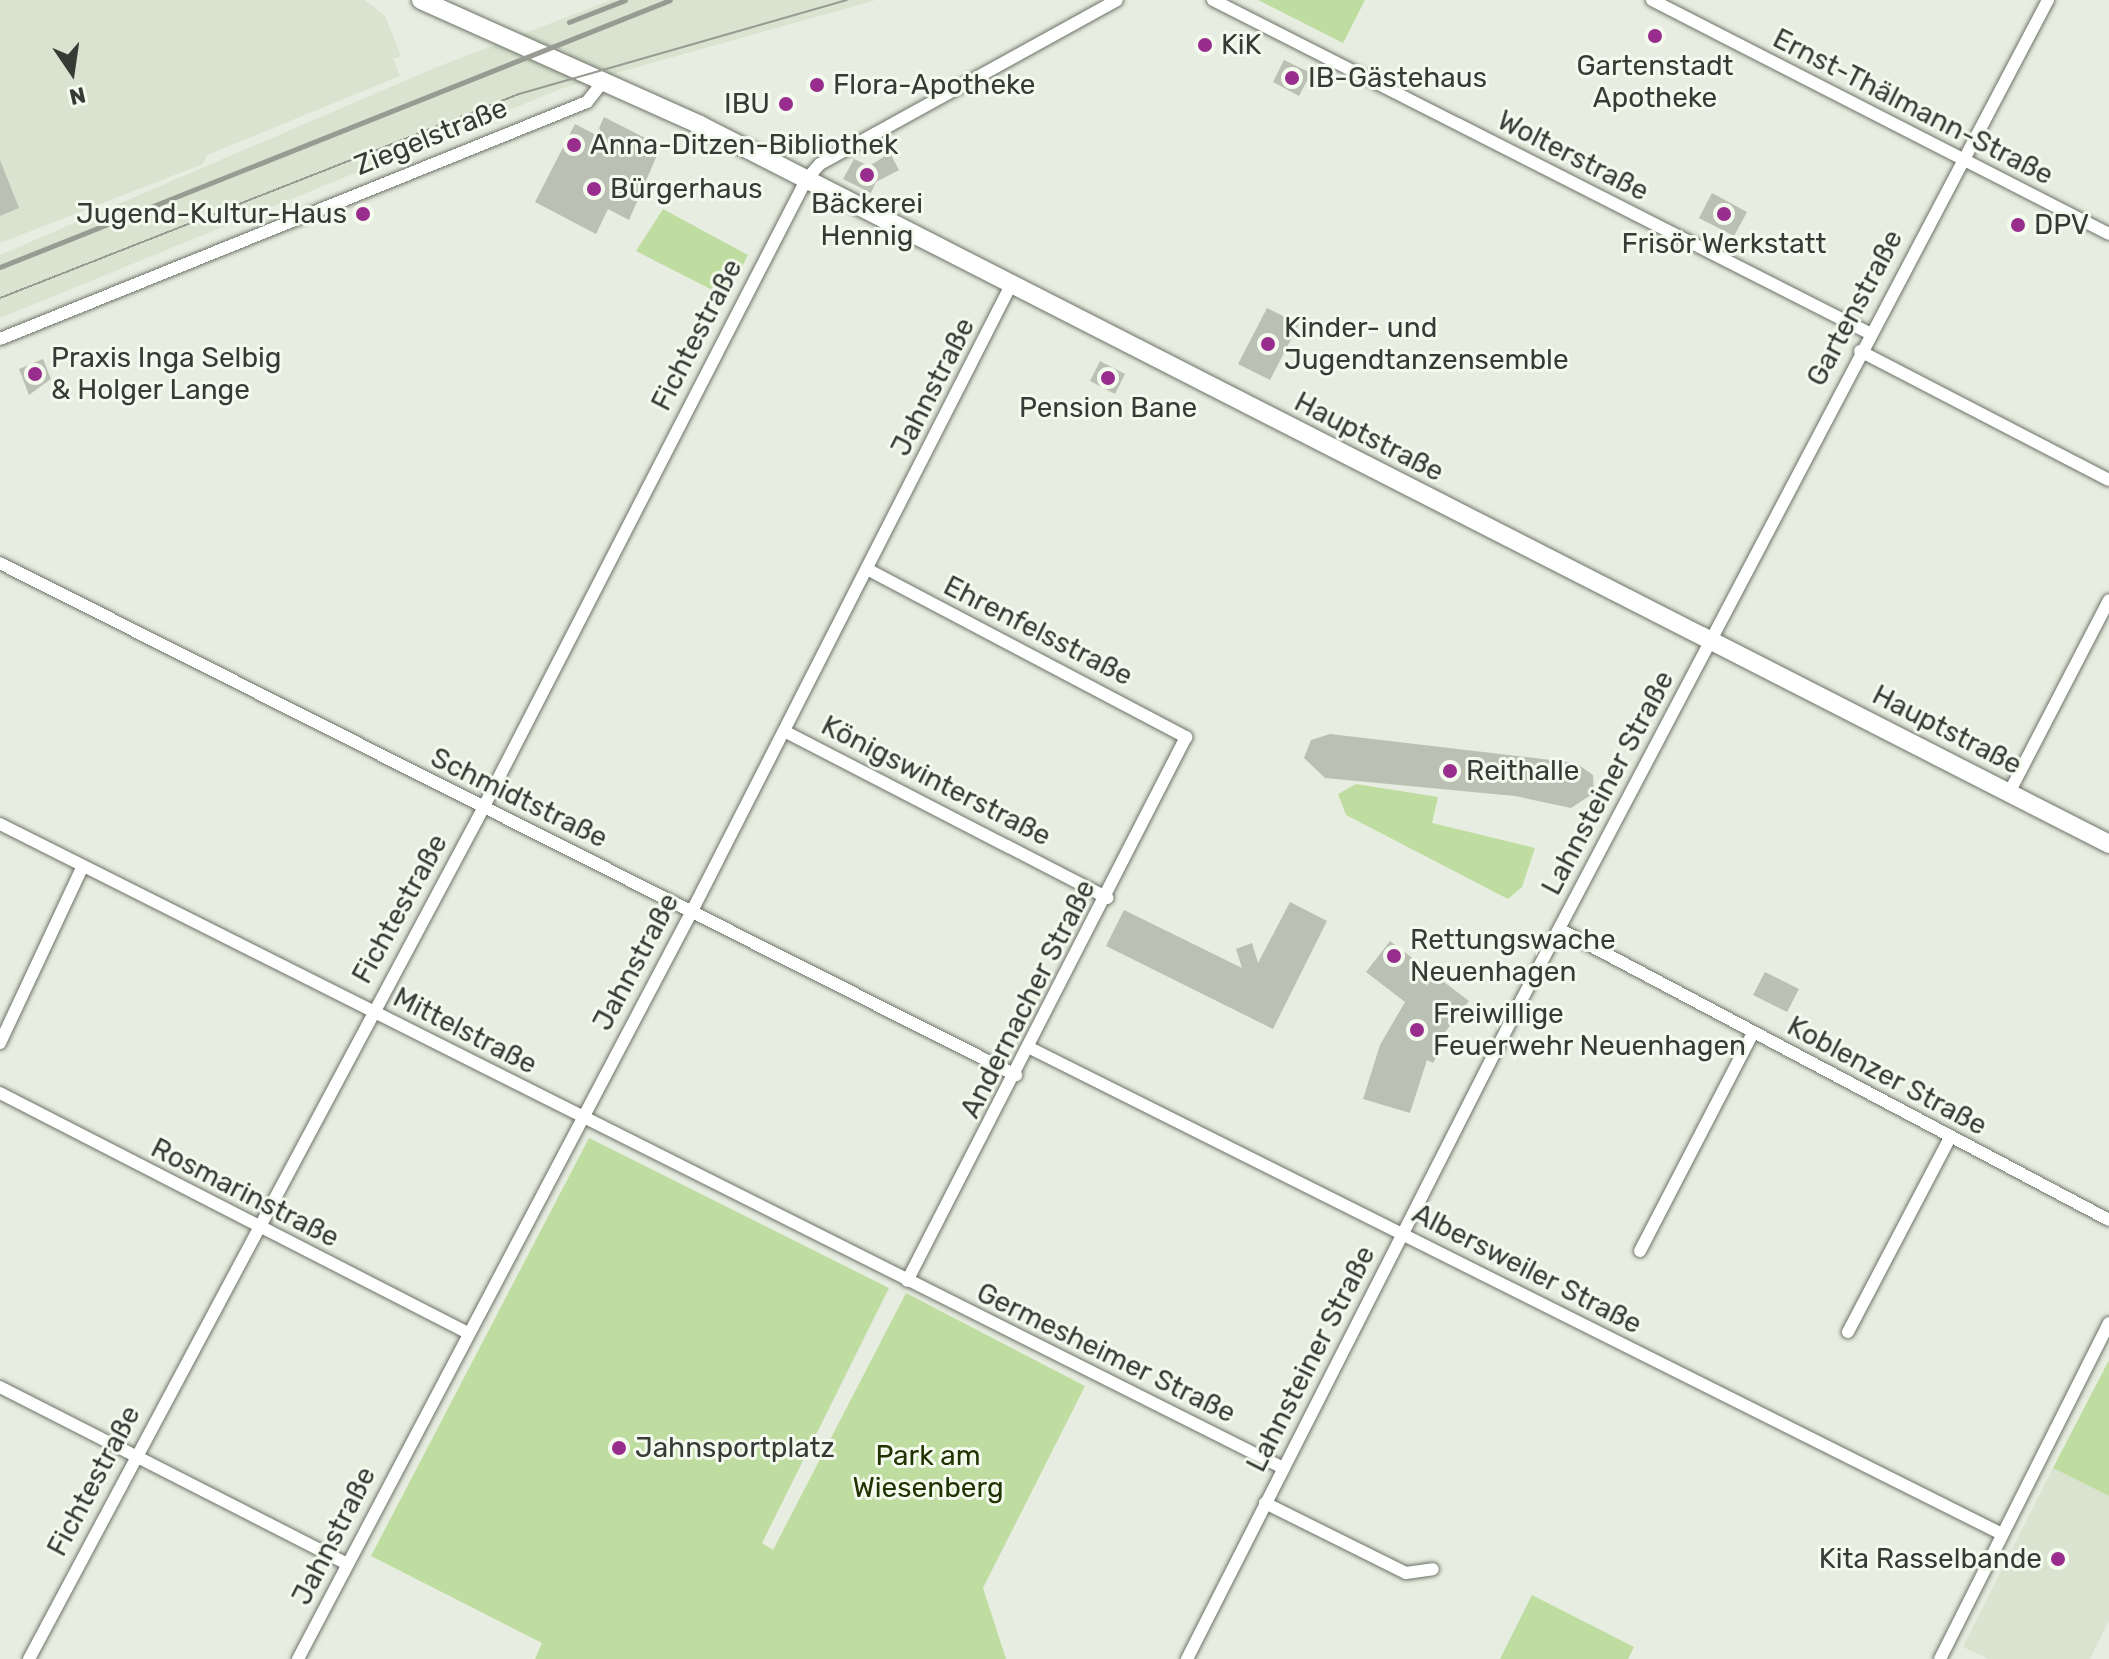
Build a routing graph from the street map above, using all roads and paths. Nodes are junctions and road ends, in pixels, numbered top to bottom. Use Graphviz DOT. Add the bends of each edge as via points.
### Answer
graph roads {
  1 [pos="1117,0"];
  2 [pos="1213,0"];
  3 [pos="1652,0"];
  4 [pos="2048,0"];
  5 [pos="431,2"];
  6 [pos="604,80"];
  7 [pos="1961,158"];
  8 [pos="806,180"];
  9 [pos="2109,234"];
  10 [pos="1011,285"];
  11 [pos="1869,333"];
  12 [pos="0,339"];
  13 [pos="1860,351"];
  14 [pos="2109,480"];
  15 [pos="0,563"];
  16 [pos="867,569"];
  17 [pos="2109,600"];
  18 [pos="1709,641"];
  19 [pos="784,731"];
  20 [pos="1186,737"];
  21 [pos="2009,793"];
  22 [pos="483,806"];
  23 [pos="0,824"];
  24 [pos="2109,844"];
  25 [pos="83,866"];
  26 [pos="1107,898"];
  27 [pos="692,911"];
  28 [pos="1559,929"];
  29 [pos="371,1010"];
  30 [pos="1753,1033"];
  31 [pos="0,1043"];
  32 [pos="1030,1048"];
  33 [pos="1016,1075"];
  34 [pos="0,1093"];
  35 [pos="580,1117"];
  36 [pos="1951,1136"];
  37 [pos="2109,1220"];
  38 [pos="258,1225"];
  39 [pos="1402,1233"];
  40 [pos="1640,1251"];
  41 [pos="907,1281"];
  42 [pos="2109,1323"];
  43 [pos="1848,1332"];
  44 [pos="468,1333"];
  45 [pos="0,1387"];
  46 [pos="135,1454"];
  47 [pos="1283,1468"];
  48 [pos="1265,1503"];
  49 [pos="2002,1534"];
  50 [pos="347,1564"];
  51 [pos="1433,1569"];
  52 [pos="29,1659"];
  53 [pos="298,1659"];
  54 [pos="1187,1659"];
  55 [pos="1940,1659"];
  1 -- 8 [label="street" via="820,164"];
  2 -- 11 [label="street, Wolterstraße"];
  3 -- 7 [label="street, Ernst-Thälmann-Straße"];
  4 -- 7 [label="street, Gartenstraße"];
  5 -- 6 [label="main road, Hauptstraße"];
  6 -- 8 [label="main road, Hauptstraße"];
  6 -- 12 [label="street, Ziegelstraße" via="587,102"];
  7 -- 9 [label="street, Ernst-Thälmann-Straße"];
  7 -- 11 [label="street, Gartenstraße"];
  8 -- 10 [label="main road, Hauptstraße"];
  8 -- 22 [label="street, Fichtestraße"];
  10 -- 16 [label="street, Jahnstraße"];
  10 -- 18 [label="main road, Hauptstraße"];
  11 -- 13 [label="street, Gartenstraße"];
  13 -- 14 [label="street"];
  13 -- 18 [label="street, Gartenstraße"];
  15 -- 22 [label="street, Schmidtstraße"];
  16 -- 19 [label="street, Jahnstraße"];
  16 -- 20 [label="street, Ehrenfelsstraße"];
  17 -- 21 [label="street"];
  18 -- 21 [label="main road, Hauptstraße"];
  18 -- 28 [label="street, Lahnsteiner Straße"];
  19 -- 26 [label="street, Königswinterstraße"];
  19 -- 27 [label="street, Jahnstraße"];
  20 -- 26 [label="street, Andernacher Straße"];
  21 -- 24 [label="main road, Hauptstraße"];
  22 -- 27 [label="street, Schmidtstraße"];
  22 -- 29 [label="street, Fichtestraße"];
  23 -- 25 [label="street, Mittelstraße"];
  25 -- 29 [label="street, Mittelstraße"];
  25 -- 31 [label="street"];
  26 -- 32 [label="street, Andernacher Straße"];
  27 -- 33 [label="street, Schmidtstraße"];
  27 -- 35 [label="street, Jahnstraße"];
  28 -- 30 [label="street, Koblenzer Straße"];
  28 -- 39 [label="street, Lahnsteiner Straße"];
  29 -- 35 [label="street, Mittelstraße"];
  29 -- 38 [label="street, Fichtestraße"];
  30 -- 36 [label="street, Koblenzer Straße"];
  30 -- 40 [label="street"];
  32 -- 33 [label="street, Andernacher Straße"];
  32 -- 39 [label="street, Albersweiler Straße"];
  33 -- 41 [label="street, Andernacher Straße"];
  34 -- 38 [label="street, Rosmarinstraße"];
  35 -- 41 [label="street, Mittelstraße"];
  35 -- 44 [label="street, Jahnstraße"];
  36 -- 37 [label="street, Koblenzer Straße"];
  36 -- 43 [label="street"];
  38 -- 44 [label="street, Rosmarinstraße"];
  38 -- 46 [label="street, Fichtestraße"];
  39 -- 47 [label="street, Lahnsteiner Straße"];
  39 -- 49 [label="street, Albersweiler Straße"];
  41 -- 47 [label="street, Germesheimer Straße"];
  42 -- 49 [label="street"];
  44 -- 50 [label="street, Jahnstraße"];
  45 -- 46 [label="street"];
  46 -- 50 [label="street"];
  46 -- 52 [label="street, Fichtestraße"];
  47 -- 48 [label="street, Lahnsteiner Straße"];
  48 -- 51 [label="street, Lahnsteiner Straße" via="1406,1573"];
  48 -- 54 [label="street, Lahnsteiner Straße"];
  49 -- 55 [label="street"];
  50 -- 53 [label="street, Jahnstraße"];
}
